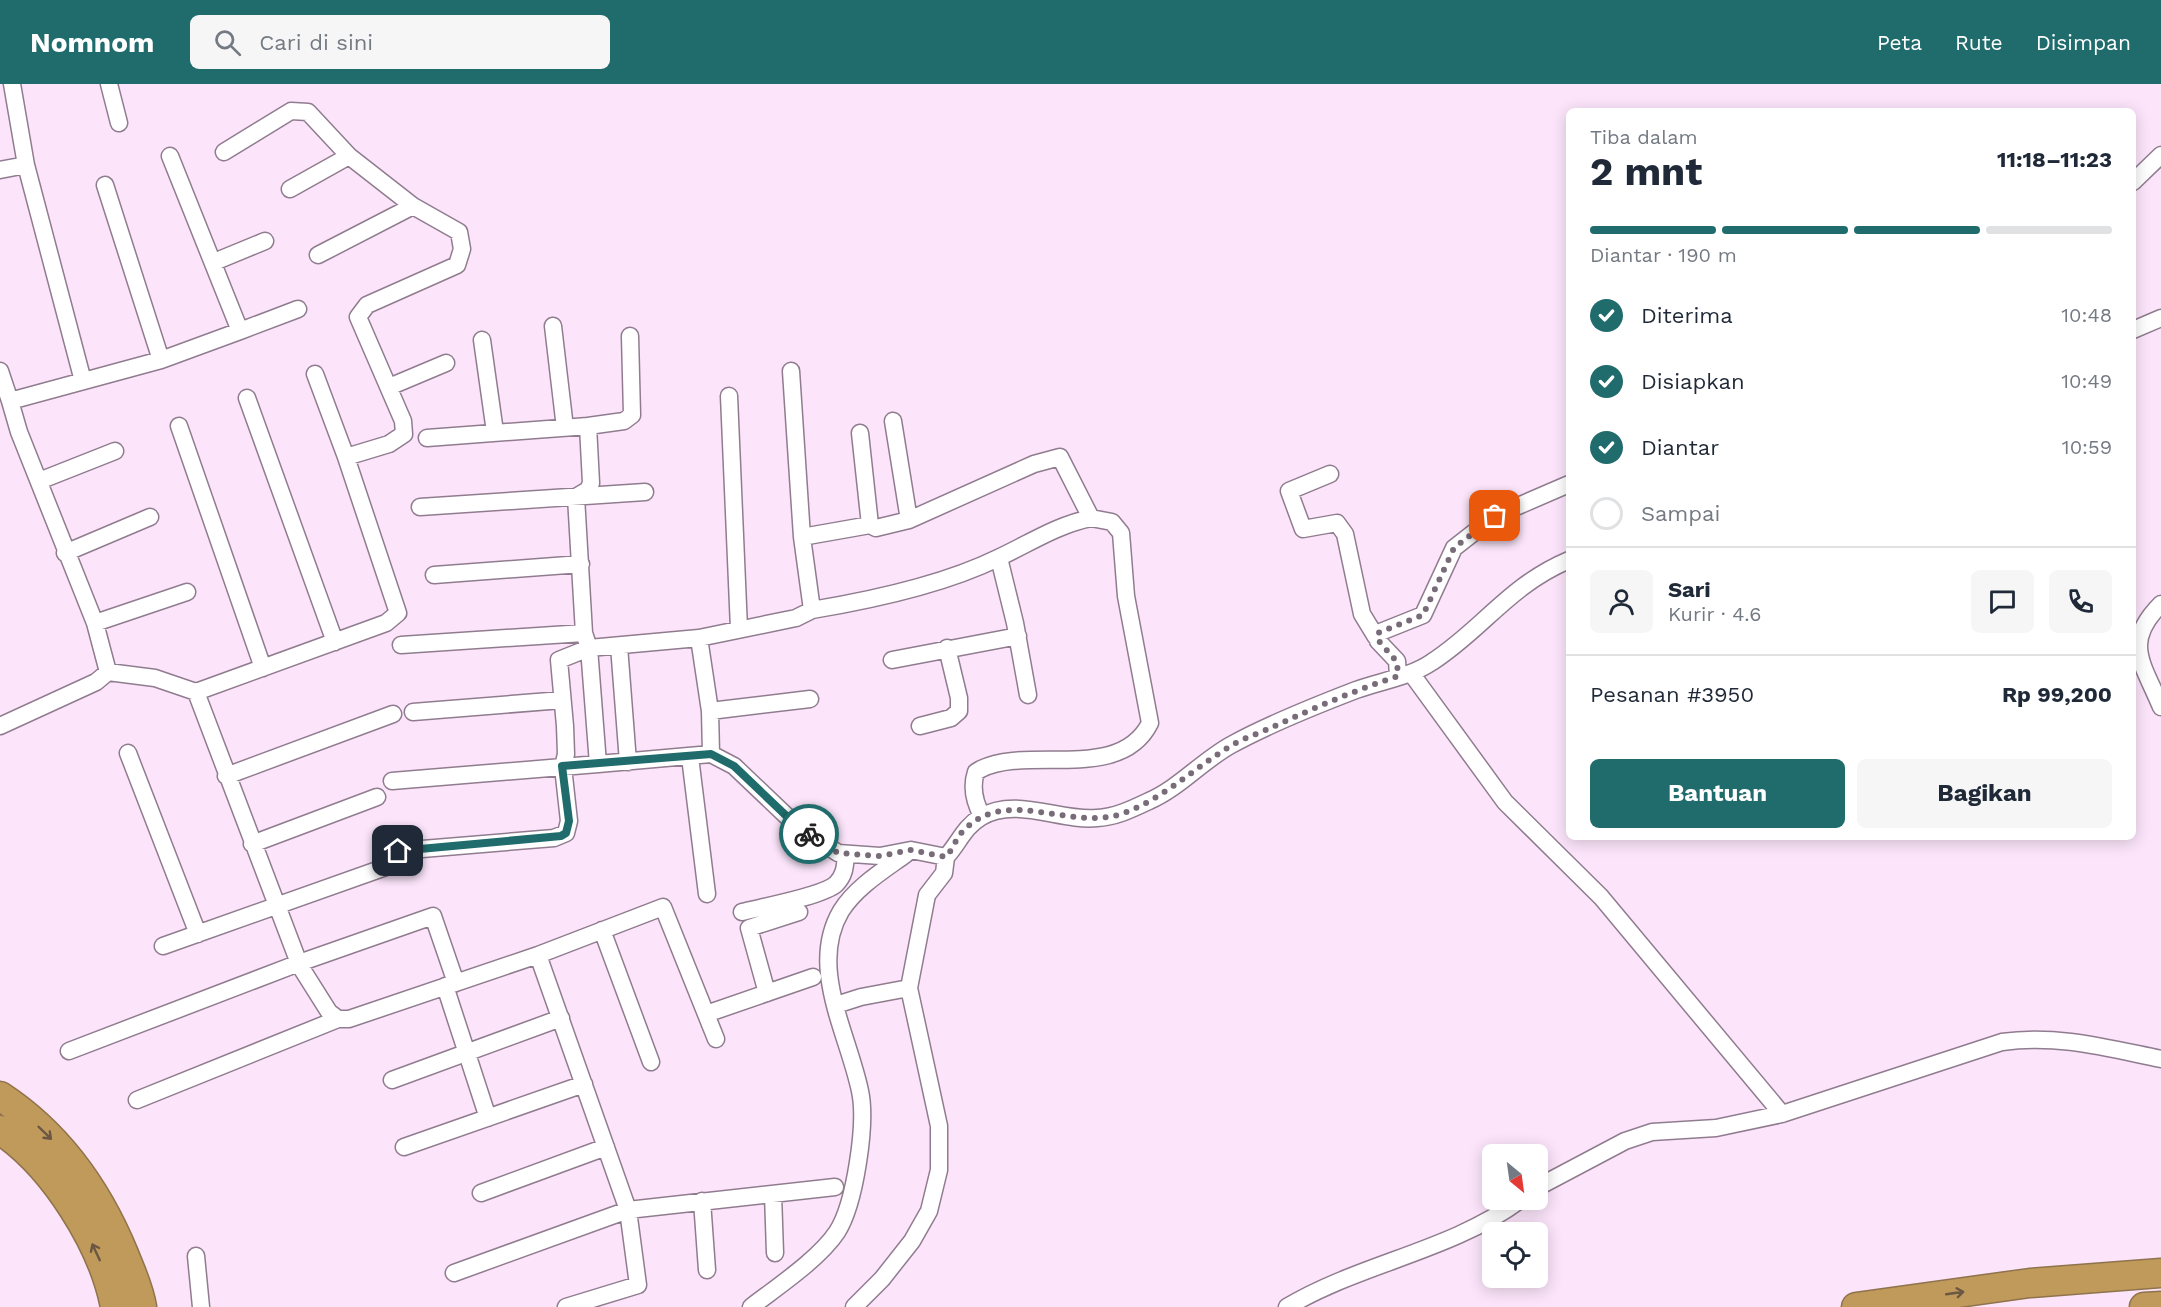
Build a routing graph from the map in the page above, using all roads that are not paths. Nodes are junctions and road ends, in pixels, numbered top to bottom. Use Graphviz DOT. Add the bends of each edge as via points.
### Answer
graph roads {
  1 [pos="12,84"];
  2 [pos="109,84"];
  3 [pos="119,123"];
  4 [pos="224,152"];
  5 [pos="2161,155"];
  6 [pos="170,156"];
  7 [pos="348,156"];
  8 [pos="26,165"];
  9 [pos="0,170"];
  10 [pos="2136,179"];
  11 [pos="105,185"];
  12 [pos="290,189"];
  13 [pos="412,206"];
  14 [pos="265,241"];
  15 [pos="318,255"];
  16 [pos="214,262"];
  17 [pos="298,309"];
  18 [pos="2160,323"];
  19 [pos="553,326"];
  20 [pos="2136,329"];
  21 [pos="240,331"];
  22 [pos="630,336"];
  23 [pos="482,340"];
  24 [pos="162,360"];
  25 [pos="446,363"];
  26 [pos="0,371"];
  27 [pos="791,371"];
  28 [pos="315,374"];
  29 [pos="83,381"];
  30 [pos="388,387"];
  31 [pos="729,396"];
  32 [pos="247,398"];
  33 [pos="10,401"];
  34 [pos="893,421"];
  35 [pos="179,426"];
  36 [pos="588,426"];
  37 [pos="565,428"];
  38 [pos="495,432"];
  39 [pos="860,433"];
  40 [pos="427,438"];
  41 [pos="115,451"];
  42 [pos="345,457"];
  43 [pos="1330,474"];
  44 [pos="39,481"];
  45 [pos="1566,485"];
  46 [pos="645,492"];
  47 [pos="576,498"];
  48 [pos="420,507"];
  49 [pos="150,517"];
  50 [pos="1091,518"];
  51 [pos="909,520"];
  52 [pos="870,525"];
  53 [pos="802,537"];
  54 [pos="65,553"];
  55 [pos="999,558"];
  56 [pos="1566,561"];
  57 [pos="581,564"];
  58 [pos="434,575"];
  59 [pos="187,592"];
  60 [pos="2161,604"];
  61 [pos="812,610"];
  62 [pos="95,623"];
  63 [pos="739,629"];
  64 [pos="1018,636"];
  65 [pos="1376,637"];
  66 [pos="699,638"];
  67 [pos="586,640"];
  68 [pos="336,642"];
  69 [pos="401,645"];
  70 [pos="619,646"];
  71 [pos="947,648"];
  72 [pos="892,660"];
  73 [pos="263,668"];
  74 [pos="108,672"];
  75 [pos="1404,674"];
  76 [pos="196,692"];
  77 [pos="1028,696"];
  78 [pos="810,699"];
  79 [pos="562,700"];
  80 [pos="2161,707"];
  81 [pos="710,711"];
  82 [pos="413,712"];
  83 [pos="393,714"];
  84 [pos="0,726"];
  85 [pos="921,726"];
  86 [pos="128,753"];
  87 [pos="711,754"];
  88 [pos="690,757"];
  89 [pos="628,762"];
  90 [pos="598,764"];
  91 [pos="562,766"];
  92 [pos="226,776"];
  93 [pos="392,781"];
  94 [pos="377,797"];
  95 [pos="982,816"];
  96 [pos="252,844"];
  97 [pos="911,850"];
  98 [pos="846,854"];
  99 [pos="946,857"];
  100 [pos="707,894"];
  101 [pos="276,906"];
  102 [pos="742,912"];
  103 [pos="800,912"];
  104 [pos="602,930"];
  105 [pos="198,934"];
  106 [pos="163,946"];
  107 [pos="538,955"];
  108 [pos="299,963"];
  109 [pos="813,977"];
  110 [pos="451,984"];
  111 [pos="909,988"];
  112 [pos="767,993"];
  113 [pos="836,1005"];
  114 [pos="706,1014"];
  115 [pos="561,1018"];
  116 [pos="338,1019"];
  117 [pos="716,1039"];
  118 [pos="69,1051"];
  119 [pos="467,1053"];
  120 [pos="2161,1059"];
  121 [pos="651,1062"];
  122 [pos="392,1080"];
  123 [pos="584,1084"];
  124 [pos="0,1096"];
  125 [pos="138,1100"];
  126 [pos="1782,1114"];
  127 [pos="488,1118"];
  128 [pos="0,1130"];
  129 [pos="404,1147"];
  130 [pos="606,1147"];
  131 [pos="1548,1182"];
  132 [pos="835,1187"];
  133 [pos="481,1193"];
  134 [pos="772,1194"];
  135 [pos="702,1201"];
  136 [pos="628,1210"];
  137 [pos="1506,1210"];
  138 [pos="775,1253"];
  139 [pos="196,1256"];
  140 [pos="707,1270"];
  141 [pos="454,1274"];
  142 [pos="2161,1274"];
  143 [pos="2161,1306"];
  144 [pos="115,1307"];
  145 [pos="142,1307"];
  146 [pos="201,1307"];
  147 [pos="566,1307"];
  148 [pos="752,1307"];
  149 [pos="854,1307"];
  150 [pos="1287,1307"];
  151 [pos="1856,1307"];
  152 [pos="2144,1307"];
  1 -- 8 [label="street"];
  2 -- 3 [label="street"];
  4 -- 7 [label="street" via="291,111 308,112"];
  5 -- 10 [label="street"];
  6 -- 16 [label="street"];
  7 -- 12 [label="street"];
  7 -- 13 [label="street"];
  8 -- 9 [label="street"];
  8 -- 29 [label="street"];
  11 -- 24 [label="street"];
  13 -- 15 [label="street"];
  13 -- 30 [label="street" via="459,232 462,249 457,265 367,305 358,318"];
  14 -- 16 [label="street"];
  16 -- 21 [label="street"];
  17 -- 21 [label="street"];
  18 -- 20 [label="street"];
  19 -- 37 [label="street"];
  21 -- 24 [label="street"];
  22 -- 36 [label="street" via="632,415 624,421"];
  23 -- 38 [label="street"];
  24 -- 29 [label="street"];
  25 -- 30 [label="street"];
  26 -- 33 [label="street"];
  27 -- 53 [label="street"];
  28 -- 42 [label="street"];
  29 -- 33 [label="street"];
  30 -- 42 [label="street" via="403,421 404,434 389,444"];
  31 -- 63 [label="street"];
  32 -- 68 [label="street"];
  33 -- 44 [label="street" via="18,432"];
  34 -- 51 [label="street"];
  35 -- 73 [label="street"];
  36 -- 37 [label="street"];
  36 -- 47 [label="street" via="591,483"];
  37 -- 38 [label="street"];
  38 -- 40 [label="street"];
  39 -- 52 [label="street"];
  41 -- 44 [label="street"];
  42 -- 68 [label="street" via="398,613 386,623"];
  43 -- 65 [label="street" via="1289,491 1303,529 1337,523 1345,534 1362,614"];
  44 -- 54 [label="street"];
  45 -- 65 [label="street" via="1495,516 1454,548 1423,615 1382,630"];
  46 -- 47 [label="street"];
  47 -- 48 [label="street"];
  47 -- 57 [label="street"];
  49 -- 54 [label="street"];
  50 -- 51 [label="street" via="1060,457 1034,464"];
  50 -- 55 [label="street" via="1061,526"];
  50 -- 95 [label="street" via="1112,522 1121,533 1126,596 1150,723 1138,742 1114,753 1090,758 1024,759 981,769 976,772 974,784"];
  51 -- 52 [label="street" via="876,528"];
  52 -- 53 [label="street"];
  53 -- 61 [label="street"];
  54 -- 62 [label="street"];
  55 -- 61 [label="street" via="921,586"];
  55 -- 64 [label="street"];
  56 -- 75 [label="street" via="1532,578 1445,653"];
  57 -- 58 [label="street"];
  57 -- 67 [label="street"];
  59 -- 62 [label="street"];
  60 -- 80 [label="street" via="2148,616 2139,634 2138,649"];
  61 -- 63 [label="street" via="796,618"];
  62 -- 74 [label="street"];
  63 -- 66 [label="street"];
  64 -- 71 [label="street"];
  64 -- 77 [label="street"];
  65 -- 75 [label="street" via="1394,654"];
  66 -- 70 [label="street"];
  66 -- 81 [label="street"];
  67 -- 69 [label="street"];
  67 -- 70 [label="street"];
  67 -- 79 [label="street" via="559,660"];
  67 -- 90 [label="street"];
  68 -- 73 [label="street"];
  70 -- 89 [label="street"];
  71 -- 72 [label="street"];
  71 -- 85 [label="street" via="959,698 958,711 951,718"];
  73 -- 76 [label="street"];
  74 -- 76 [label="street" via="155,678"];
  74 -- 84 [label="street" via="96,682"];
  75 -- 95 [label="street" via="1354,691 1231,746 1157,798 1121,814 1098,819 1004,810"];
  75 -- 126 [label="street" via="1505,802 1601,897"];
  76 -- 92 [label="street"];
  78 -- 81 [label="street"];
  79 -- 82 [label="street"];
  79 -- 91 [label="street" via="566,754"];
  81 -- 87 [label="street"];
  83 -- 92 [label="street"];
  86 -- 105 [label="street"];
  87 -- 88 [label="street"];
  87 -- 98 [label="street" via="734,766 797,826 838,853"];
  88 -- 89 [label="street"];
  88 -- 100 [label="street"];
  89 -- 90 [label="street"];
  90 -- 91 [label="street"];
  91 -- 93 [label="street"];
  91 -- 101 [label="street" via="569,821 561,836 399,857"];
  92 -- 96 [label="street"];
  94 -- 96 [label="street"];
  95 -- 99 [label="street" via="963,831"];
  96 -- 101 [label="street"];
  97 -- 98 [label="street" via="880,856"];
  97 -- 99 [label="street"];
  97 -- 113 [label="street" via="850,898 840,912 827,957"];
  98 -- 102 [label="street" via="844,874 835,886"];
  99 -- 111 [label="street" via="944,873 927,895"];
  101 -- 105 [label="street"];
  101 -- 108 [label="street"];
  103 -- 112 [label="street" via="749,928"];
  104 -- 107 [label="street"];
  104 -- 114 [label="street" via="663,907"];
  104 -- 121 [label="street"];
  105 -- 106 [label="street"];
  107 -- 110 [label="street"];
  107 -- 115 [label="street"];
  108 -- 110 [label="street" via="433,916"];
  108 -- 116 [label="street" via="329,1012"];
  108 -- 118 [label="street"];
  109 -- 112 [label="street"];
  110 -- 116 [label="street" via="349,1019"];
  110 -- 119 [label="street"];
  111 -- 113 [label="street"];
  111 -- 149 [label="street" via="939,1126 939,1170 929,1211 912,1241 882,1280"];
  112 -- 114 [label="street"];
  113 -- 148 [label="street" via="860,1092 861,1122 851,1202 836,1234"];
  114 -- 117 [label="street"];
  115 -- 119 [label="street"];
  115 -- 123 [label="street"];
  116 -- 125 [label="street"];
  119 -- 122 [label="street"];
  119 -- 127 [label="street"];
  120 -- 126 [label="street" via="2064,1039 2002,1042"];
  123 -- 127 [label="street"];
  123 -- 130 [label="street"];
  124 -- 145 [label="highway, one-way" via="20,1109 62,1150 93,1189 117,1236"];
  126 -- 131 [label="street" via="1716,1128 1652,1132 1625,1141"];
  127 -- 129 [label="street"];
  144 -- 128 [label="highway, one-way" via="98,1253 69,1203 43,1167"];
  130 -- 133 [label="street"];
  130 -- 136 [label="street"];
  132 -- 134 [label="street"];
  134 -- 135 [label="street"];
  134 -- 138 [label="street"];
  135 -- 136 [label="street"];
  135 -- 140 [label="street"];
  136 -- 141 [label="street"];
  136 -- 147 [label="street" via="639,1285"];
  137 -- 150 [label="street" via="1458,1236 1311,1293"];
  139 -- 146 [label="street"];
  151 -- 142 [label="highway, one-way" via="2030,1282"];
  143 -- 152 [label="highway"];
}
